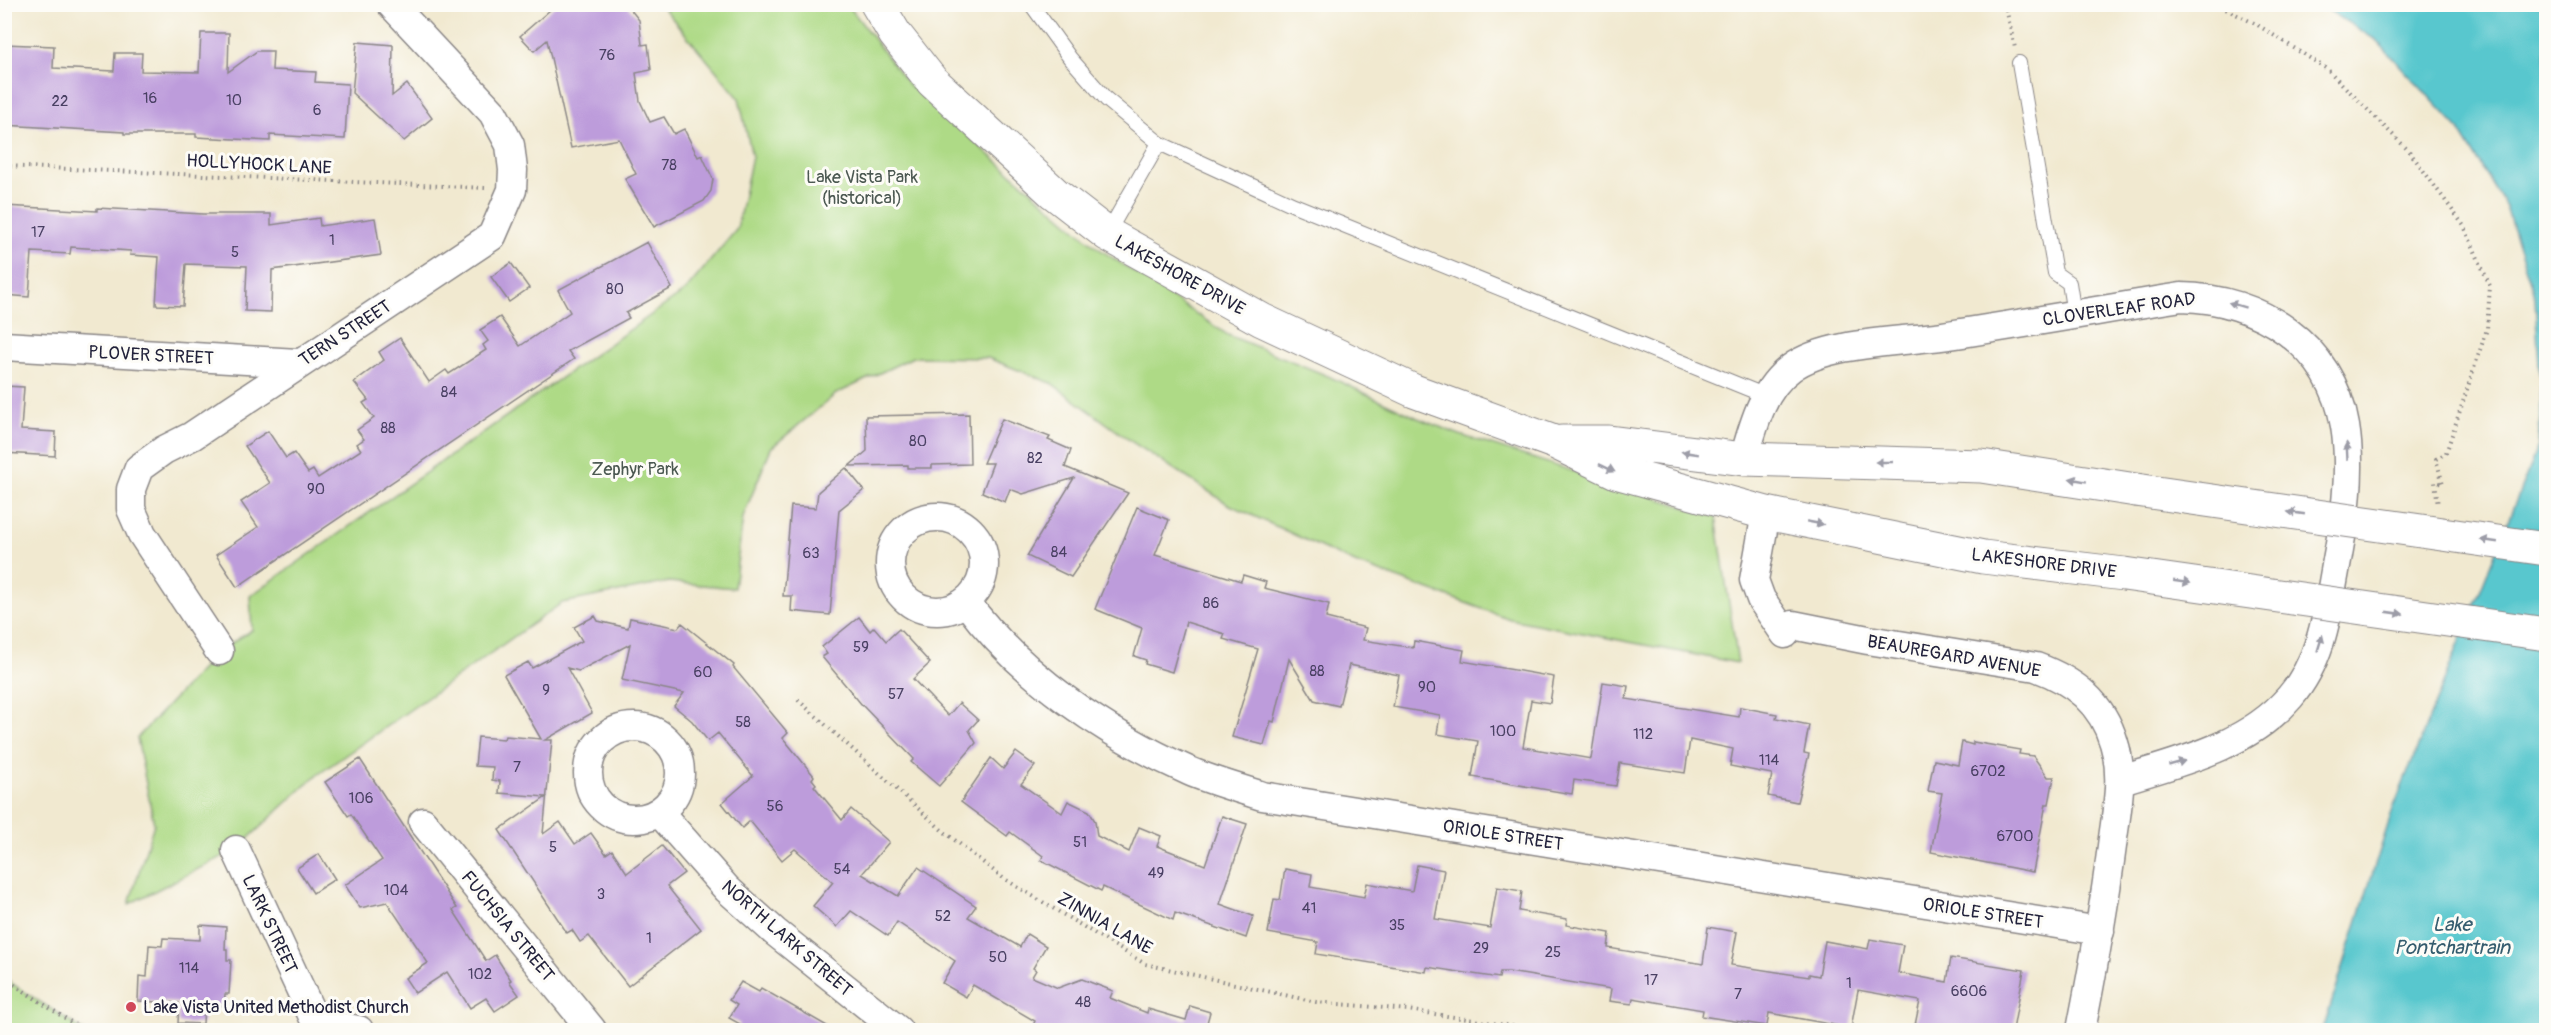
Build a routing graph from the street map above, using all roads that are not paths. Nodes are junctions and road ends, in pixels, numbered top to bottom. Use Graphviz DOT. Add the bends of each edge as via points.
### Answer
graph roads {
  1 [pos="391,4"];
  2 [pos="877,4"];
  3 [pos="1031,4"];
  4 [pos="2019,63"];
  5 [pos="1159,143"];
  6 [pos="1107,234"];
  7 [pos="2074,314"];
  8 [pos="4,346"];
  9 [pos="298,363"];
  10 [pos="1766,396"];
  11 [pos="1554,442"];
  12 [pos="1744,459"];
  13 [pos="1766,513"];
  14 [pos="2547,549"];
  15 [pos="966,602"];
  16 [pos="2547,634"];
  17 [pos="219,651"];
  18 [pos="2121,780"];
  19 [pos="659,812"];
  20 [pos="423,822"];
  21 [pos="236,850"];
  22 [pos="2100,931"];
  23 [pos="359,1030"];
  24 [pos="592,1030"];
  25 [pos="898,1030"];
  26 [pos="2081,1030"];
  1 -- 9 [label="street, TERN STREET" via="493,113 510,145 512,190 492,236"];
  2 -- 6 [label="street, LAKESHORE DRIVE" via="932,81 1054,193"];
  3 -- 5 [label="lane" via="1106,99"];
  4 -- 7 [label="lane" via="2055,273 2069,283"];
  5 -- 6 [label="lane"];
  5 -- 10 [label="lane" via="1294,205"];
  6 -- 11 [label="street, LAKESHORE DRIVE" via="1262,320 1414,391"];
  7 -- 10 [label="street, CLOVERLEAF ROAD" via="1832,350 1791,368"];
  18 -- 7 [label="street, CLOVERLEAF ROAD, one-way" via="2192,759 2260,725 2290,697 2307,674 2325,627 2348,490 2348,450 2341,410 2321,368 2304,346 2262,314 2201,297"];
  8 -- 9 [label="street, PLOVER STREET"];
  9 -- 17 [label="street, TERN STREET" via="139,468 131,489 131,509 142,534"];
  10 -- 12 [label="street, CLOVERLEAF ROAD"];
  12 -- 11 [label="street, LAKESHORE DRIVE, one-way" via="1609,442"];
  11 -- 13 [label="street, LAKESHORE DRIVE, one-way" via="1616,472"];
  14 -- 12 [label="street, LAKESHORE DRIVE, one-way, bridge" via="1981,466"];
  13 -- 16 [label="street, LAKESHORE DRIVE, one-way, bridge" via="1983,557"];
  13 -- 18 [label="street, BEAUREGARD AVENUE" via="1754,580 1761,599 1785,634 1793,625 2012,662 2062,677 2077,687 2103,719 2114,741"];
  15 -- 22 [label="street, ORIOLE STREET" via="989,633 1089,716 1135,745 1191,771 1262,796"];
  18 -- 22 [label="street, BEAUREGARD AVENUE"];
  19 -- 25 [label="street, NORTH LARK STREET" via="759,918"];
  20 -- 24 [label="street, FUCHSIA STREET"];
  21 -- 23 [label="street, LARK STREET" via="316,1023"];
  22 -- 26 [label="street, BEAUREGARD AVENUE"];
}
